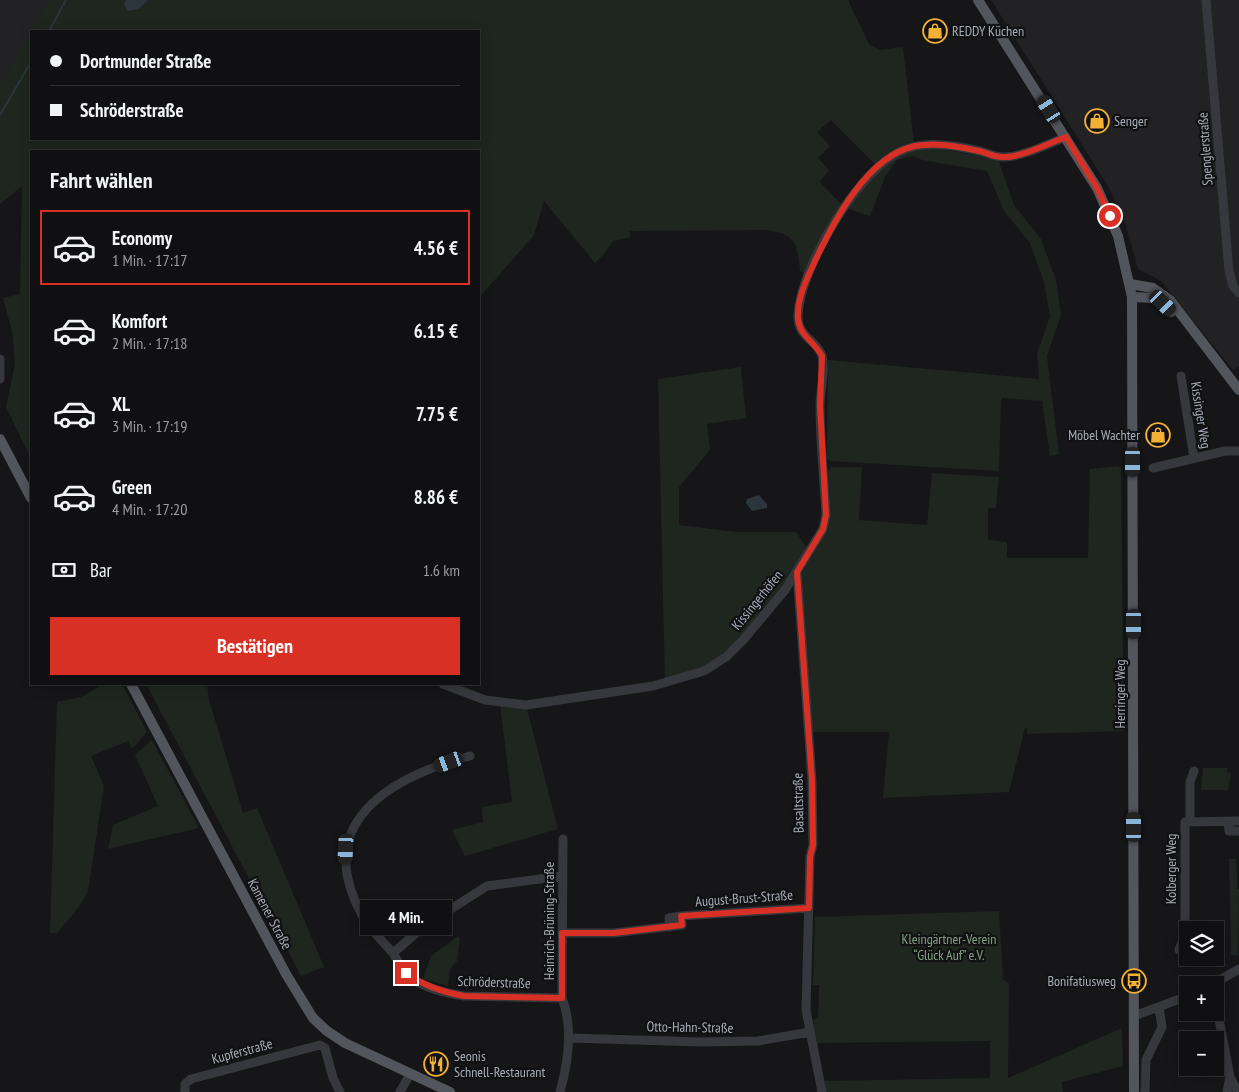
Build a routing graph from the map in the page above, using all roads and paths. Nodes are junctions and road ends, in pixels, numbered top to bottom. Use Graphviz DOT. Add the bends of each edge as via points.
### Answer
graph roads {
  1 [pos="978,0"];
  2 [pos="1206,0"];
  3 [pos="1066,137"];
  4 [pos="1130,284"];
  5 [pos="1239,293"];
  6 [pos="1132,297"];
  7 [pos="0,359"];
  8 [pos="1181,376"];
  9 [pos="0,379"];
  10 [pos="1239,390"];
  11 [pos="1239,398"];
  12 [pos="0,439"];
  13 [pos="1239,451"];
  14 [pos="1194,458"];
  15 [pos="1153,468"];
  16 [pos="30,496"];
  17 [pos="797,572"];
  18 [pos="132,685"];
  19 [pos="446,685"];
  20 [pos="470,756"];
  21 [pos="1194,771"];
  22 [pos="1190,820"];
  23 [pos="1228,821"];
  24 [pos="1239,821"];
  25 [pos="1239,831"];
  26 [pos="563,839"];
  27 [pos="562,876"];
  28 [pos="809,908"];
  29 [pos="1185,921"];
  30 [pos="562,933"];
  31 [pos="393,952"];
  32 [pos="1239,969"];
  33 [pos="1224,978"];
  34 [pos="562,998"];
  35 [pos="1179,1000"];
  36 [pos="1159,1008"];
  37 [pos="1134,1016"];
  38 [pos="1219,1021"];
  39 [pos="810,1032"];
  40 [pos="569,1038"];
  41 [pos="410,1074"];
  42 [pos="1230,1077"];
  43 [pos="185,1092"];
  44 [pos="340,1092"];
  45 [pos="400,1092"];
  46 [pos="450,1092"];
  47 [pos="560,1092"];
  48 [pos="822,1092"];
  49 [pos="1134,1092"];
  50 [pos="1145,1092"];
  51 [pos="1227,1092"];
  52 [pos="1238,1092"];
  1 -- 3 [label="main road, Herringer Weg"];
  2 -- 5 [label="street, Spenglerstraße" via="1229,271 1233,286"];
  3 -- 4 [label="main road, Herringer Weg" via="1110,216 1125,257"];
  3 -- 17 [label="street, Kissingerhöfen" via="1005,157 956,146 906,148 878,167 838,214 800,298 799,327 819,349 823,364 820,406 826,515 823,529"];
  4 -- 6 [label="main road, Herringer Weg"];
  4 -- 10 [label="main road" via="1153,288 1170,300"];
  6 -- 11 [label="main road" via="1154,298 1163,303"];
  6 -- 37 [label="main road, Herringer Weg"];
  7 -- 9 [label="street"];
  8 -- 14 [label="street, Kissinger Weg"];
  12 -- 16 [label="main road"];
  13 -- 14 [label="street, Kissinger Weg"];
  14 -- 15 [label="street, Kissinger Weg"];
  17 -- 19 [label="street, Kissingerhöfen" via="744,639 714,665 695,674 653,686 526,705 485,700"];
  17 -- 28 [label="street, Basaltstraße" via="812,780 813,845"];
  18 -- 41 [label="main road, Kamener Straße" via="312,1018 345,1043"];
  20 -- 31 [label="street, Schröderstraße" via="402,782 369,806 350,833 346,863 352,894 369,926"];
  21 -- 22 [label="street, Kolberger Weg" via="1190,782"];
  22 -- 23 [label="street, Kolberger Weg"];
  22 -- 29 [label="street, Kolberger Weg" via="1184,822"];
  23 -- 24 [label="street, Kolberger Weg"];
  23 -- 25 [label="street" via="1229,831"];
  26 -- 27 [label="street, Heinrich-Brüning-Straße"];
  27 -- 30 [label="street, Heinrich-Brüning-Straße"];
  27 -- 31 [label="street" via="487,886 423,927"];
  28 -- 30 [label="street, August-Brust-Straße" via="681,916 682,925 614,933"];
  28 -- 39 [label="street, Basaltstraße" via="806,1010"];
  30 -- 34 [label="street, Heinrich-Brüning-Straße"];
  31 -- 34 [label="street, Schröderstraße" via="406,973 420,983 448,994"];
  32 -- 33 [label="street"];
  34 -- 40 [label="street, Heinrich-Brüning-Straße"];
  35 -- 36 [label="street"];
  36 -- 37 [label="street"];
  36 -- 50 [label="street" via="1162,1027 1146,1060"];
  37 -- 49 [label="main road, Herringer Weg"];
  38 -- 42 [label="street"];
  39 -- 40 [label="street, Otto-Hahn-Straße" via="749,1041"];
  39 -- 48 [label="street, Basaltstraße"];
  40 -- 47 [label="street, Heinrich-Brüning-Straße"];
  41 -- 45 [label="street"];
  41 -- 46 [label="main road, Kamener Straße"];
  42 -- 51 [label="street"];
  42 -- 52 [label="street"];
  43 -- 44 [label="street, Kupferstraße" via="185,1084 191,1079 316,1045 325,1048"];
}
